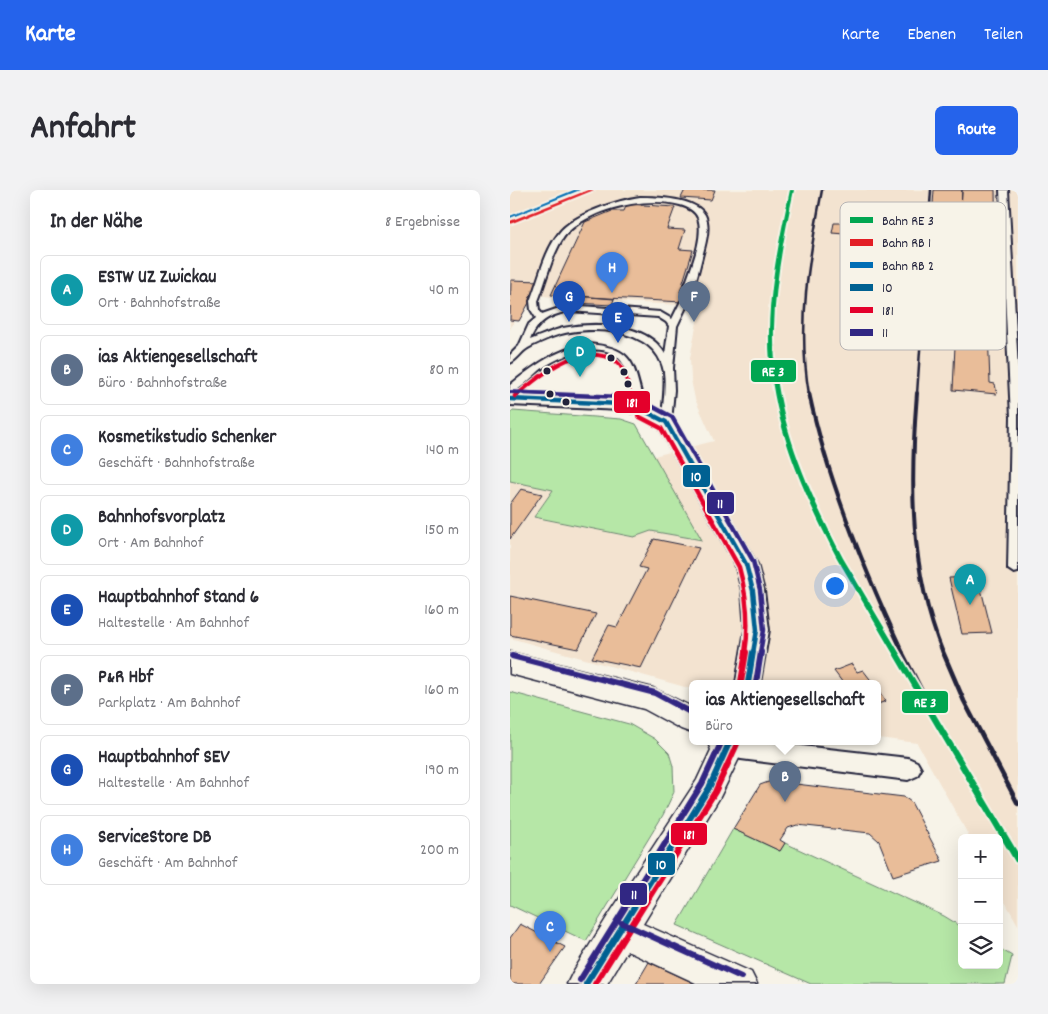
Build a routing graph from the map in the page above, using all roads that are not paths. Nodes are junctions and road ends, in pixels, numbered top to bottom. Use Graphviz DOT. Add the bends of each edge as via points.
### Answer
graph roads {
  1 [pos="1006,225"];
  2 [pos="687,292"];
  3 [pos="684,302"];
  4 [pos="541,318"];
  5 [pos="673,326"];
  6 [pos="523,348"];
  7 [pos="510,360"];
  8 [pos="668,368"];
  9 [pos="510,390"];
  10 [pos="510,399"];
  11 [pos="641,409"];
  12 [pos="1017,417"];
  13 [pos="666,422"];
  14 [pos="1014,569"];
  15 [pos="510,663"];
  16 [pos="749,680"];
  17 [pos="689,719"];
  18 [pos="726,745"];
  19 [pos="747,745"];
  20 [pos="908,769"];
  21 [pos="619,930"];
  22 [pos="586,984"];
  23 [pos="738,984"];
  1 -- 12 [label="lane"];
  2 -- 4 [label="lane" via="704,226 700,213 679,203 634,200 576,222 562,234 534,301 535,310"];
  3 -- 5 [label="lane"];
  4 -- 5 [label="lane" via="568,308 605,310 660,315"];
  4 -- 6 [label="lane" via="532,326"];
  5 -- 8 [label="lane"];
  6 -- 7 [label="lane"];
  6 -- 8 [label="lane" via="544,336 562,331 598,328 636,334 652,342"];
  8 -- 13 [label="lane"];
  9 -- 11 [label="lane" via="559,353 571,349 603,348 627,362"];
  10 -- 11 [label="street" via="602,403"];
  11 -- 13 [label="street"];
  12 -- 14 [label="lane"];
  13 -- 16 [label="street" via="746,564 757,630"];
  15 -- 17 [label="street" via="653,700"];
  18 -- 21 [label="street" via="709,788"];
  19 -- 20 [label="street"];
  21 -- 22 [label="street"];
  21 -- 23 [label="street"];
}
